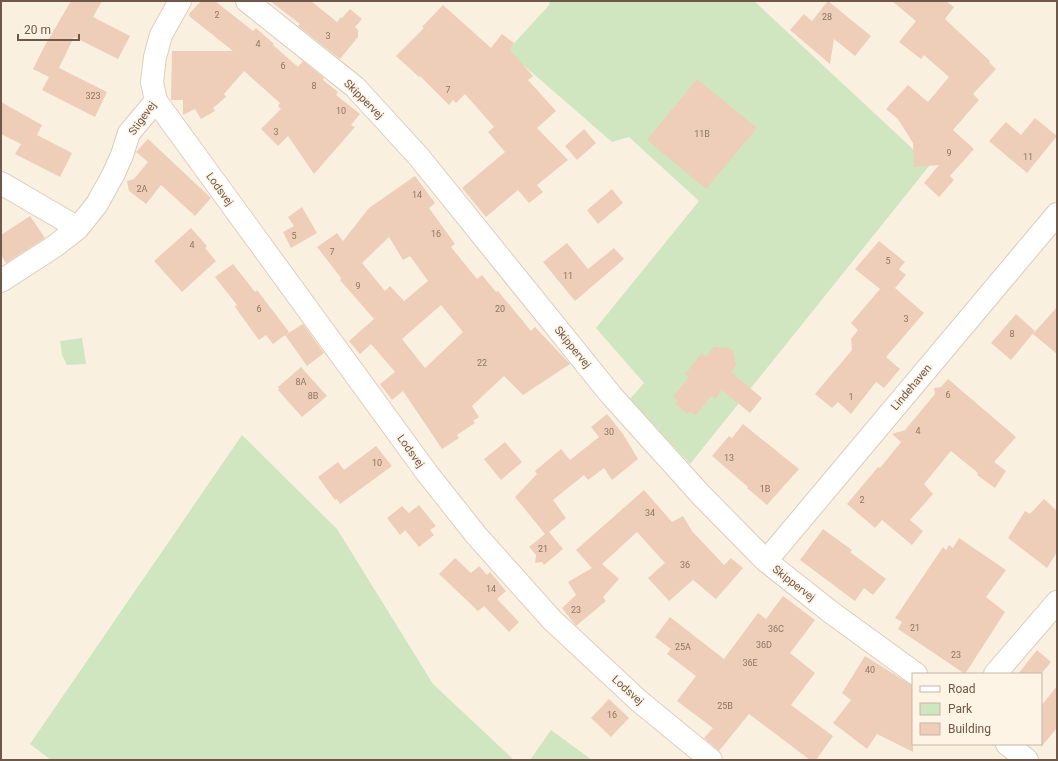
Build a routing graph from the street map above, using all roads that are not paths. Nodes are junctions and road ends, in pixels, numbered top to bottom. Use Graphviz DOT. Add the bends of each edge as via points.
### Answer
graph roads {
  1 [pos="180,1"];
  2 [pos="247,1"];
  3 [pos="156,101"];
  4 [pos="1,183"];
  5 [pos="1057,214"];
  6 [pos="78,228"];
  7 [pos="1,281"];
  8 [pos="766,561"];
  9 [pos="1057,602"];
  10 [pos="915,673"];
  11 [pos="996,673"];
  12 [pos="1008,745"];
  13 [pos="711,760"];
  14 [pos="1026,760"];
  1 -- 3 [label="street, Stigevej" via="161,35 155,57 152,82"];
  2 -- 8 [label="street, Skippervej" via="360,92 419,157 612,395 701,495"];
  3 -- 6 [label="street, Stigevej" via="129,133 113,175 97,204"];
  3 -- 13 [label="street, Lodsvej" via="427,473 476,536 552,620 639,701"];
  4 -- 6 [label="street"];
  5 -- 8 [label="street, Lindehaven"];
  6 -- 7 [label="street, Stigevej"];
  8 -- 10 [label="street, Skippervej"];
  9 -- 11 [label="street"];
  12 -- 14 [label="street"];
}
